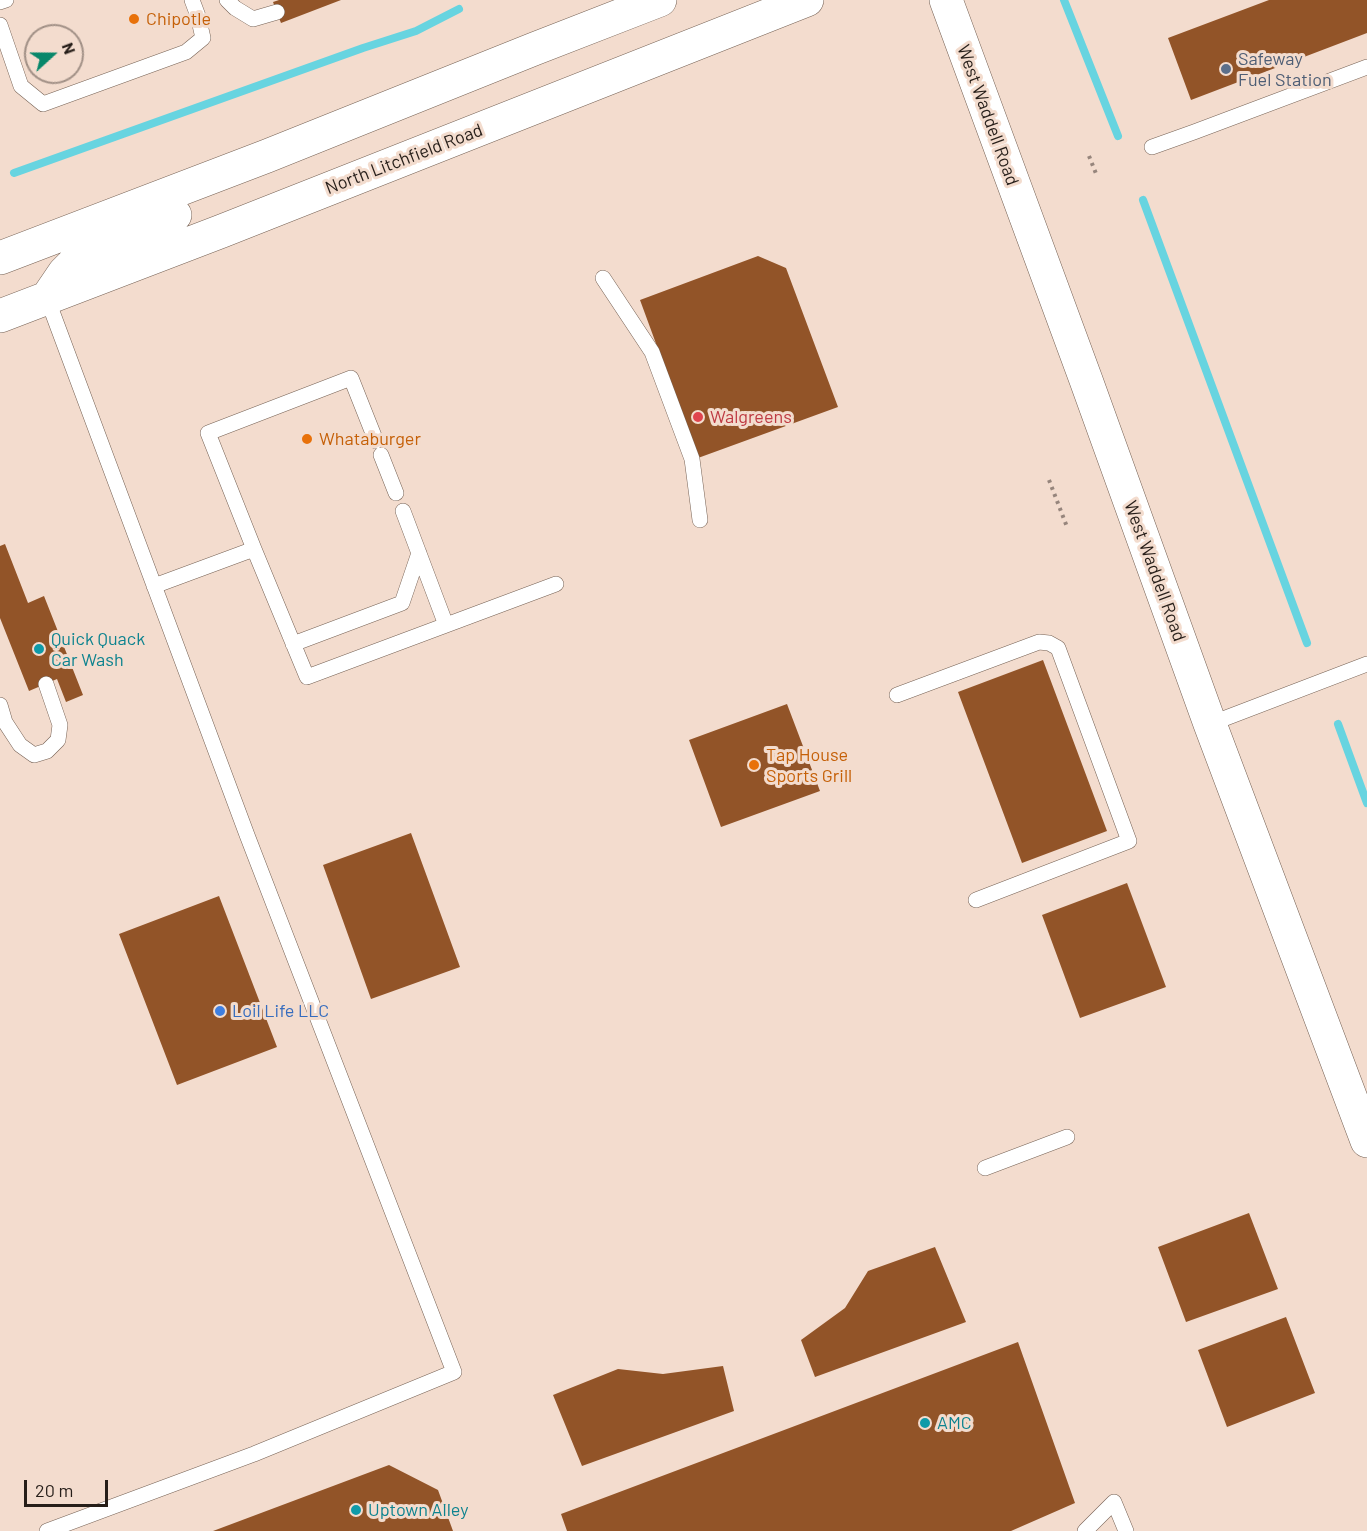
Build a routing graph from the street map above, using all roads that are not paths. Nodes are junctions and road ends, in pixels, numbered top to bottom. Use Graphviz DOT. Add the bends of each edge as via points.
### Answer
graph roads {
  1 [pos="6,0"];
  2 [pos="192,0"];
  3 [pos="227,0"];
  4 [pos="660,0"];
  5 [pos="807,0"];
  6 [pos="946,0"];
  7 [pos="0,2"];
  8 [pos="277,12"];
  9 [pos="0,25"];
  10 [pos="1367,67"];
  11 [pos="354,121"];
  12 [pos="1152,147"];
  13 [pos="0,258"];
  14 [pos="603,278"];
  15 [pos="47,298"];
  16 [pos="0,316"];
  17 [pos="396,493"];
  18 [pos="403,511"];
  19 [pos="700,520"];
  20 [pos="254,549"];
  21 [pos="419,553"];
  22 [pos="556,584"];
  23 [pos="154,586"];
  24 [pos="446,625"];
  25 [pos="293,644"];
  26 [pos="1367,664"];
  27 [pos="46,684"];
  28 [pos="897,695"];
  29 [pos="0,705"];
  30 [pos="1210,724"];
  31 [pos="976,900"];
  32 [pos="1066,1137"];
  33 [pos="1367,1141"];
  34 [pos="985,1168"];
  35 [pos="47,1531"];
  36 [pos="1085,1531"];
  37 [pos="1126,1531"];
  1 -- 7 [label="lane"];
  2 -- 9 [label="lane" via="203,38 186,52 43,104 21,86"];
  3 -- 8 [label="lane" via="253,19"];
  4 -- 11 [label="main road"];
  5 -- 15 [label="main road, North Litchfield Road"];
  6 -- 30 [label="main road, West Waddell Road"];
  10 -- 12 [label="lane"];
  11 -- 13 [label="main road"];
  11 -- 15 [label="main road" via="275,174 103,244 78,259"];
  14 -- 19 [label="lane" via="652,352 692,459"];
  15 -- 16 [label="main road, North Litchfield Road"];
  15 -- 23 [label="lane"];
  17 -- 20 [label="lane" via="351,378 208,433"];
  18 -- 21 [label="lane"];
  20 -- 23 [label="lane"];
  20 -- 25 [label="lane"];
  21 -- 24 [label="lane"];
  21 -- 25 [label="lane" via="402,603"];
  22 -- 24 [label="lane"];
  23 -- 35 [label="lane" via="454,1372 254,1454"];
  24 -- 25 [label="lane" via="307,677"];
  26 -- 30 [label="lane"];
  27 -- 29 [label="lane" via="60,725 58,740 47,751 34,755 20,745 5,722"];
  28 -- 31 [label="lane" via="1039,642 1058,648 1129,841"];
  30 -- 33 [label="main road, West Waddell Road"];
  32 -- 34 [label="lane"];
  36 -- 37 [label="lane" via="1114,1502"];
}
